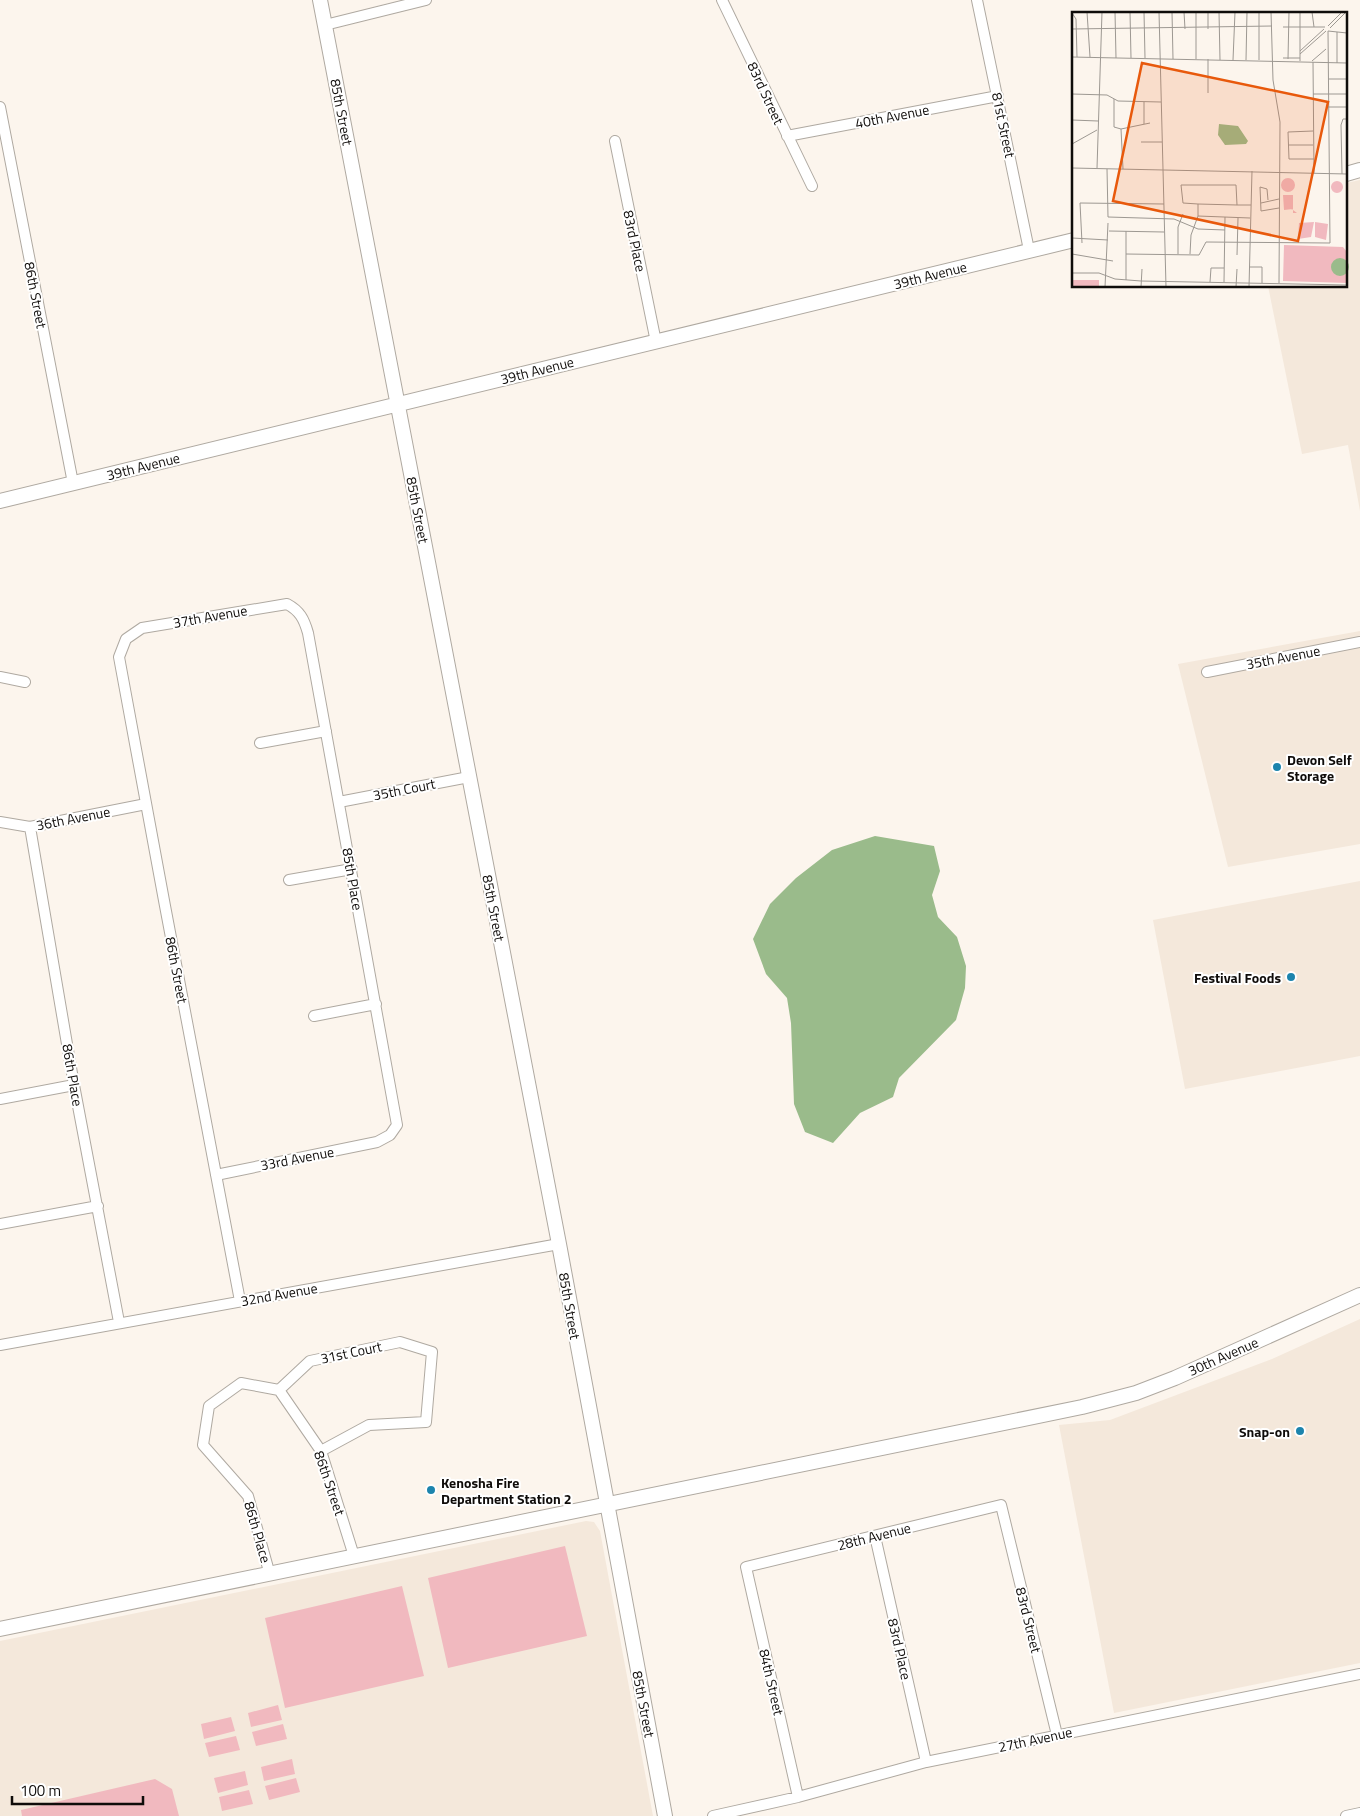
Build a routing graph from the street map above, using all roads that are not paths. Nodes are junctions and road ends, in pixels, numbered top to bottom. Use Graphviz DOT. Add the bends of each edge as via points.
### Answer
graph roads {
  1 [pos="320,0"];
  2 [pos="426,0"];
  3 [pos="722,0"];
  4 [pos="977,0"];
  5 [pos="325,25"];
  6 [pos="998,96"];
  7 [pos="0,107"];
  8 [pos="786,136"];
  9 [pos="615,141"];
  10 [pos="812,186"];
  11 [pos="1072,240"];
  12 [pos="1029,250"];
  13 [pos="656,342"];
  14 [pos="397,404"];
  15 [pos="72,483"];
  16 [pos="0,501"];
  17 [pos="296,609"];
  18 [pos="126,639"];
  19 [pos="1360,642"];
  20 [pos="1207,672"];
  21 [pos="0,677"];
  22 [pos="25,682"];
  23 [pos="326,731"];
  24 [pos="260,743"];
  25 [pos="469,777"];
  26 [pos="339,802"];
  27 [pos="146,804"];
  28 [pos="0,822"];
  29 [pos="30,827"];
  30 [pos="352,869"];
  31 [pos="290,880"];
  32 [pos="376,1004"];
  33 [pos="314,1016"];
  34 [pos="74,1085"];
  35 [pos="0,1099"];
  36 [pos="377,1142"];
  37 [pos="216,1175"];
  38 [pos="98,1206"];
  39 [pos="0,1224"];
  40 [pos="559,1244"];
  41 [pos="1360,1295"];
  42 [pos="240,1301"];
  43 [pos="119,1322"];
  44 [pos="0,1345"];
  45 [pos="279,1390"];
  46 [pos="321,1451"];
  47 [pos="1001,1505"];
  48 [pos="606,1508"];
  49 [pos="875,1536"];
  50 [pos="354,1556"];
  51 [pos="746,1567"];
  52 [pos="270,1575"];
  53 [pos="0,1629"];
  54 [pos="1360,1674"];
  55 [pos="1057,1735"];
  56 [pos="926,1762"];
  57 [pos="798,1796"];
  58 [pos="1360,1813"];
  59 [pos="665,1816"];
  60 [pos="713,1816"];
  61 [pos="1346,1816"];
  1 -- 5 [label="street, 85th Street"];
  2 -- 5 [label="street"];
  3 -- 8 [label="street, 83rd Street"];
  4 -- 6 [label="street, 81st Street"];
  5 -- 14 [label="street, 85th Street"];
  6 -- 8 [label="street, 40th Avenue"];
  6 -- 12 [label="street, 81st Street"];
  7 -- 15 [label="street, 86th Street"];
  8 -- 10 [label="street, 83rd Street"];
  9 -- 13 [label="street, 83rd Place"];
  11 -- 12 [label="street, 39th Avenue"];
  12 -- 13 [label="street, 39th Avenue"];
  13 -- 14 [label="street, 39th Avenue"];
  14 -- 15 [label="street, 39th Avenue"];
  14 -- 25 [label="street, 85th Street"];
  15 -- 16 [label="street, 39th Avenue"];
  17 -- 18 [label="street, 37th Avenue" via="287,604 277,604 151,626"];
  17 -- 23 [label="street, 85th Place" via="304,619 308,633"];
  18 -- 27 [label="street, 86th Street" via="119,657"];
  19 -- 20 [label="street, 35th Avenue"];
  21 -- 22 [label="street"];
  23 -- 24 [label="street"];
  23 -- 26 [label="street, 85th Place"];
  25 -- 26 [label="street, 35th Court"];
  25 -- 40 [label="street, 85th Street"];
  26 -- 30 [label="street, 85th Place"];
  27 -- 29 [label="street, 36th Avenue"];
  27 -- 37 [label="street, 86th Street"];
  28 -- 29 [label="street, 36th Avenue"];
  29 -- 34 [label="street, 86th Place"];
  30 -- 31 [label="street"];
  30 -- 32 [label="street, 85th Place"];
  32 -- 33 [label="street"];
  32 -- 36 [label="street, 85th Place" via="397,1125 390,1135"];
  34 -- 35 [label="street"];
  34 -- 38 [label="street, 86th Place"];
  36 -- 37 [label="street, 33rd Avenue"];
  37 -- 42 [label="street, 86th Street"];
  38 -- 39 [label="street"];
  38 -- 43 [label="street, 86th Place"];
  40 -- 42 [label="street, 32nd Avenue"];
  40 -- 48 [label="street, 85th Street"];
  41 -- 48 [label="street, 30th Avenue" via="1136,1393"];
  42 -- 43 [label="street, 32nd Avenue"];
  43 -- 44 [label="street, 32nd Avenue"];
  45 -- 46 [label="street, 86th Street"];
  45 -- 46 [label="street, 31st Court" via="310,1361 400,1342 432,1352 426,1422 369,1425"];
  45 -- 52 [label="street, 86th Place" via="241,1383 209,1406 203,1445 248,1496"];
  46 -- 50 [label="street, 86th Street"];
  47 -- 49 [label="street, 28th Avenue"];
  47 -- 55 [label="street, 83rd Street"];
  48 -- 50 [label="street, 30th Avenue"];
  48 -- 59 [label="street, 85th Street"];
  49 -- 51 [label="street, 28th Avenue"];
  49 -- 56 [label="street, 83rd Place"];
  50 -- 52 [label="street, 30th Avenue"];
  51 -- 57 [label="street, 84th Street"];
  52 -- 53 [label="street, 30th Avenue"];
  54 -- 55 [label="street, 27th Avenue"];
  55 -- 56 [label="street, 27th Avenue"];
  56 -- 57 [label="street, 27th Avenue"];
  57 -- 60 [label="street, 27th Avenue"];
  58 -- 61 [label="street"];
}
